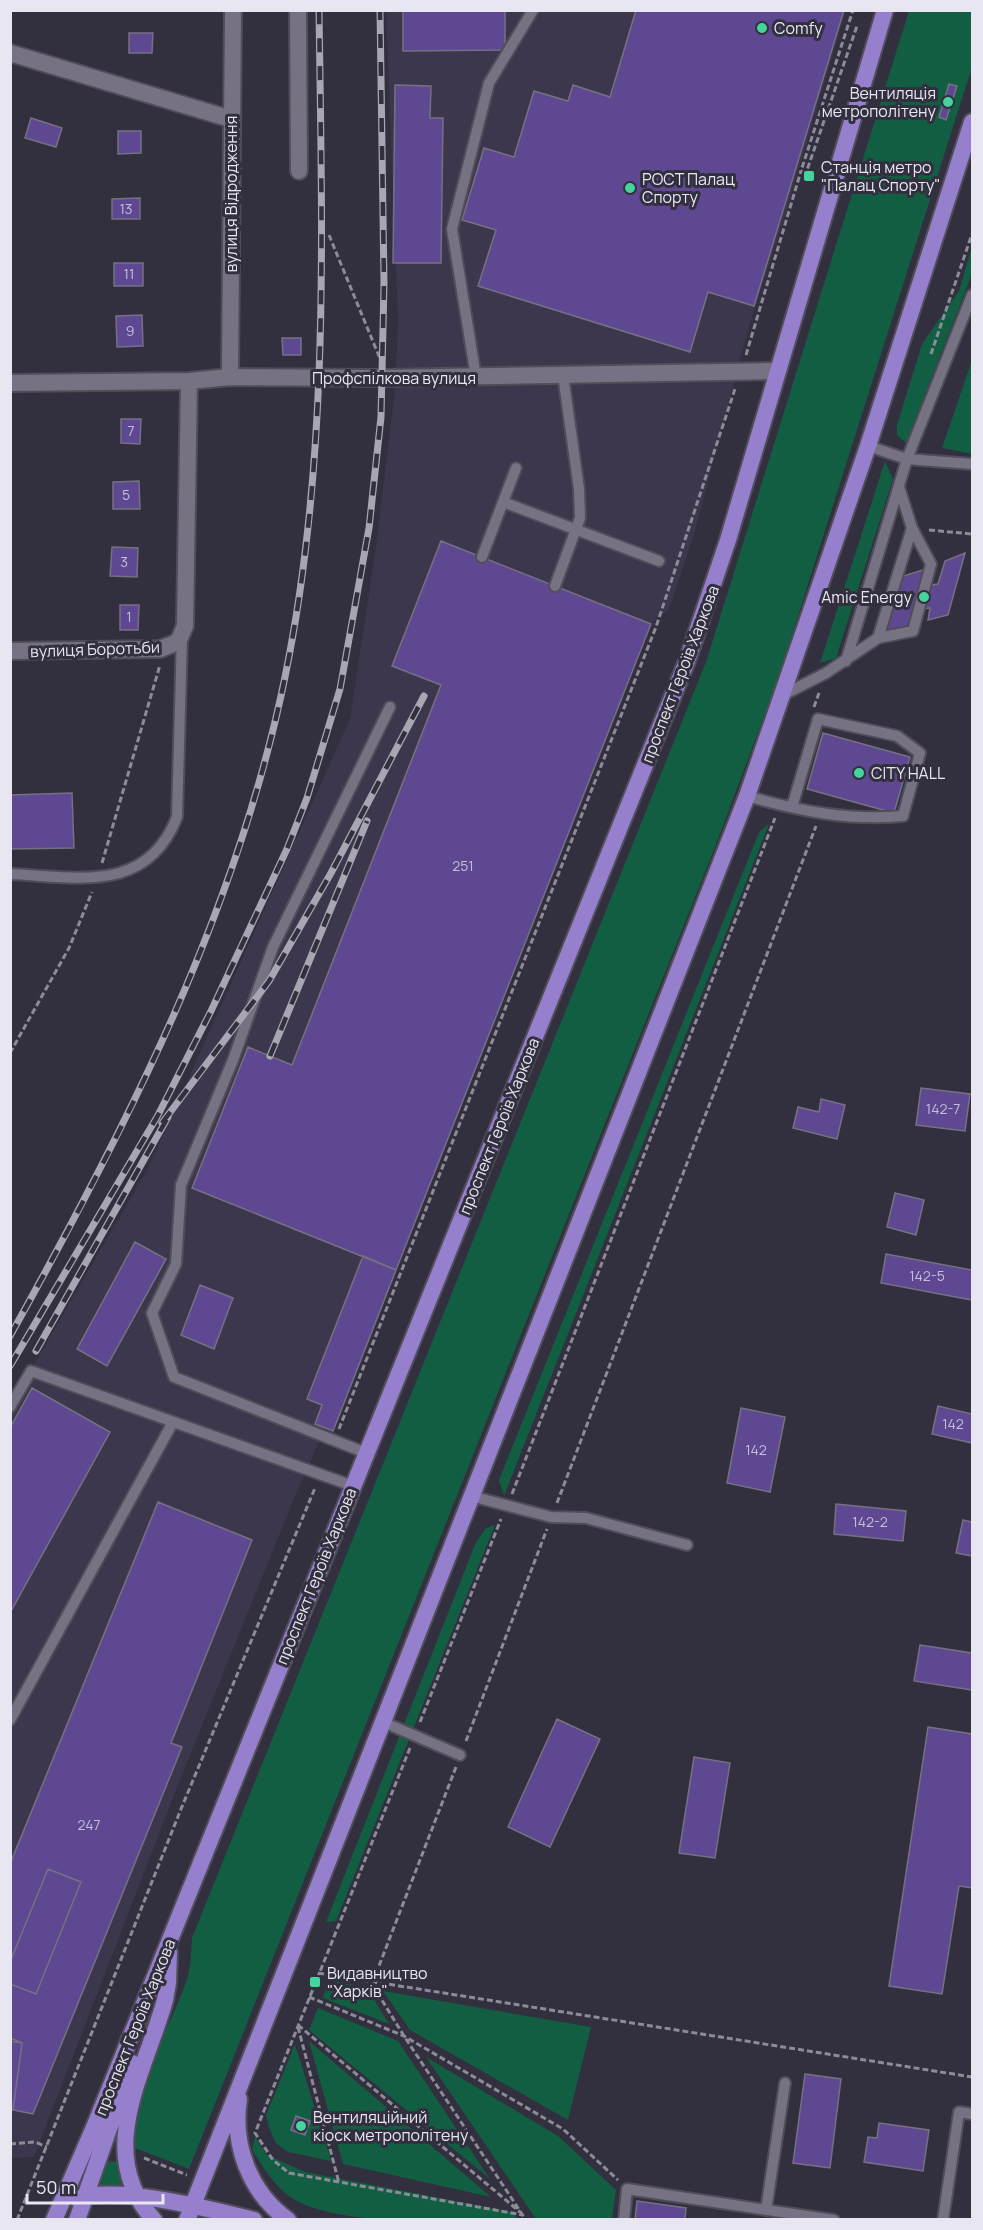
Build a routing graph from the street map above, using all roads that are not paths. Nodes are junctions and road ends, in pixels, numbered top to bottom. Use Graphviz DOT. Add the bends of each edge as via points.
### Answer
graph roads {
  1 [pos="233,10"];
  2 [pos="298,10"];
  3 [pos="533,10"];
  4 [pos="885,10"];
  5 [pos="10,53"];
  6 [pos="231,119"];
  7 [pos="972,122"];
  8 [pos="299,171"];
  9 [pos="972,295"];
  10 [pos="777,371"];
  11 [pos="564,375"];
  12 [pos="230,377"];
  13 [pos="476,377"];
  14 [pos="189,381"];
  15 [pos="10,383"];
  16 [pos="868,446"];
  17 [pos="907,459"];
  18 [pos="972,464"];
  19 [pos="516,468"];
  20 [pos="899,487"];
  21 [pos="503,502"];
  22 [pos="912,528"];
  23 [pos="577,530"];
  24 [pos="482,557"];
  25 [pos="659,561"];
  26 [pos="555,586"];
  27 [pos="878,638"];
  28 [pos="180,639"];
  29 [pos="10,651"];
  30 [pos="846,660"];
  31 [pos="783,695"];
  32 [pos="390,707"];
  33 [pos="747,795"];
  34 [pos="792,807"];
  35 [pos="10,874"];
  36 [pos="10,1407"];
  37 [pos="173,1422"];
  38 [pos="366,1453"];
  39 [pos="353,1486"];
  40 [pos="471,1496"];
  41 [pos="687,1545"];
  42 [pos="10,1720"];
  43 [pos="383,1722"];
  44 [pos="460,1755"];
  45 [pos="169,1942"];
  46 [pos="245,2068"];
  47 [pos="785,2083"];
  48 [pos="972,2114"];
  49 [pos="85,2196"];
  50 [pos="140,2202"];
  51 [pos="766,2210"];
  52 [pos="190,2213"];
  53 [pos="78,2216"];
  54 [pos="55,2220"];
  55 [pos="154,2220"];
  56 [pos="226,2220"];
  57 [pos="254,2220"];
  58 [pos="288,2220"];
  59 [pos="624,2220"];
  60 [pos="834,2220"];
  61 [pos="943,2220"];
  1 -- 6 [label="street, вулиця Відродження"];
  2 -- 8 [label="street"];
  3 -- 13 [label="lane" via="489,83 453,229"];
  4 -- 10 [label="main road, проспект Героїв Харкова"];
  5 -- 6 [label="street"];
  6 -- 12 [label="street, вулиця Відродження"];
  7 -- 16 [label="main road"];
  9 -- 17 [label="lane"];
  10 -- 11 [label="street, Профспілкова вулиця"];
  10 -- 38 [label="main road, проспект Героїв Харкова" via="728,540 687,661"];
  11 -- 13 [label="street, Профспілкова вулиця"];
  11 -- 23 [label="lane" via="579,489"];
  12 -- 13 [label="street, Профспілкова вулиця"];
  12 -- 14 [label="street, Профспілкова вулиця"];
  14 -- 15 [label="street, Профспілкова вулиця"];
  14 -- 28 [label="street" via="185,626"];
  16 -- 17 [label="lane"];
  16 -- 31 [label="main road"];
  17 -- 18 [label="lane"];
  17 -- 20 [label="lane"];
  19 -- 21 [label="lane"];
  20 -- 22 [label="lane"];
  20 -- 30 [label="lane"];
  21 -- 23 [label="lane"];
  21 -- 24 [label="lane"];
  22 -- 27 [label="lane"];
  22 -- 27 [label="lane" via="931,564 913,631"];
  23 -- 25 [label="lane"];
  23 -- 26 [label="lane"];
  27 -- 30 [label="lane"];
  28 -- 29 [label="street, вулиця Боротьби" via="160,649"];
  28 -- 35 [label="lane" via="177,817 169,839 150,858 127,872 98,878"];
  30 -- 31 [label="lane"];
  31 -- 33 [label="main road"];
  32 -- 38 [label="lane" via="273,947 233,1060 181,1185 176,1264 152,1313 174,1377"];
  33 -- 34 [label="lane"];
  33 -- 40 [label="main road"];
  34 -- 34 [label="lane" via="870,819 903,816 920,753 897,736 818,719"];
  36 -- 37 [label="lane" via="31,1371"];
  37 -- 39 [label="lane"];
  37 -- 42 [label="lane"];
  38 -- 39 [label="main road, проспект Героїв Харкова"];
  39 -- 45 [label="main road, проспект Героїв Харкова"];
  40 -- 41 [label="lane" via="552,1517 586,1518"];
  40 -- 43 [label="main road"];
  43 -- 44 [label="lane"];
  43 -- 46 [label="main road"];
  45 -- 49 [label="main road" via="159,1991"];
  45 -- 50 [label="main road" via="165,2000 125,2124 126,2155"];
  45 -- 54 [label="main road, проспект Героїв Харкова"];
  46 -- 52 [label="main road"];
  46 -- 58 [label="main road" via="237,2118 244,2161 262,2195"];
  47 -- 51 [label="lane"];
  48 -- 61 [label="lane" via="959,2112"];
  49 -- 50 [label="main road" via="109,2194"];
  49 -- 53 [label="main road"];
  49 -- 54 [label="main road"];
  50 -- 52 [label="main road"];
  50 -- 53 [label="main road" via="97,2202"];
  50 -- 55 [label="main road"];
  51 -- 59 [label="lane" via="627,2189"];
  51 -- 60 [label="lane"];
  52 -- 56 [label="main road"];
  52 -- 57 [label="main road"];
}
